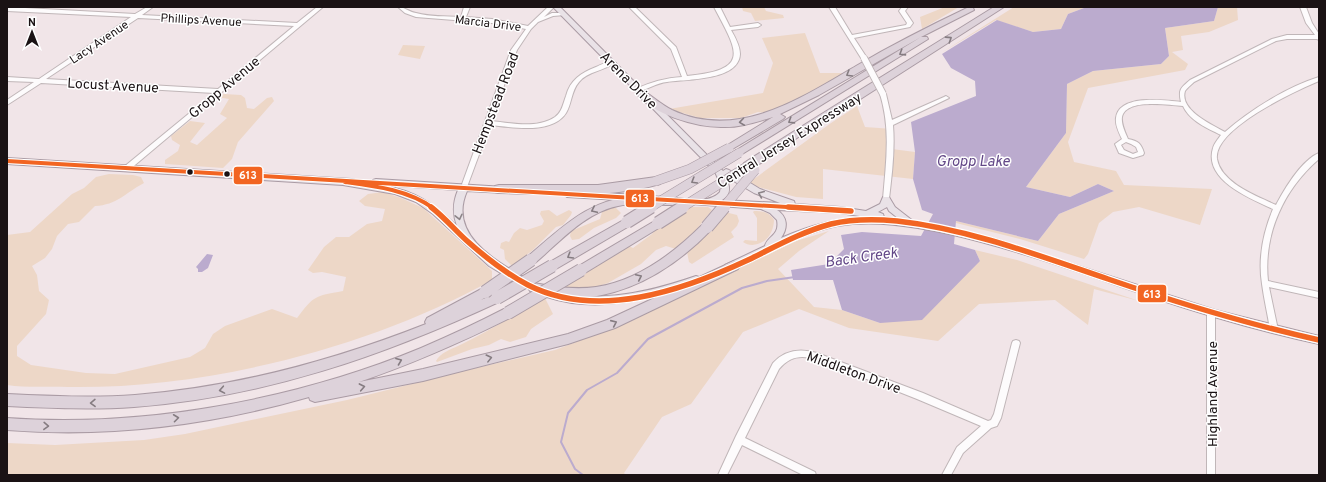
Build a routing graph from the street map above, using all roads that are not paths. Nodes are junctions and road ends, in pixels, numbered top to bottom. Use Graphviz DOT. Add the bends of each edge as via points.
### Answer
graph roads {
  1 [pos="150,7"];
  2 [pos="320,7"];
  3 [pos="401,7"];
  4 [pos="467,7"];
  5 [pos="551,7"];
  6 [pos="556,7"];
  7 [pos="632,7"];
  8 [pos="717,7"];
  9 [pos="832,7"];
  10 [pos="905,7"];
  11 [pos="1000,7"];
  12 [pos="1303,7"];
  13 [pos="7,9"];
  14 [pos="973,9"];
  15 [pos="563,14"];
  16 [pos="135,17"];
  17 [pos="463,18"];
  18 [pos="299,25"];
  19 [pos="758,25"];
  20 [pos="531,26"];
  21 [pos="728,29"];
  22 [pos="851,37"];
  23 [pos="1319,38"];
  24 [pos="611,63"];
  25 [pos="685,78"];
  26 [pos="1319,79"];
  27 [pos="7,80"];
  28 [pos="40,81"];
  29 [pos="829,86"];
  30 [pos="220,91"];
  31 [pos="640,91"];
  32 [pos="946,98"];
  33 [pos="7,103"];
  34 [pos="1184,104"];
  35 [pos="487,123"];
  36 [pos="891,123"];
  37 [pos="1226,135"];
  38 [pos="1125,140"];
  39 [pos="701,153"];
  40 [pos="1319,155"];
  41 [pos="7,160"];
  42 [pos="128,168"];
  43 [pos="752,168"];
  44 [pos="345,182"];
  45 [pos="464,187"];
  46 [pos="499,189"];
  47 [pos="886,199"];
  48 [pos="674,200"];
  49 [pos="696,202"];
  50 [pos="751,205"];
  51 [pos="1277,208"];
  52 [pos="840,210"];
  53 [pos="867,214"];
  54 [pos="913,223"];
  55 [pos="472,245"];
  56 [pos="755,255"];
  57 [pos="734,266"];
  58 [pos="1265,283"];
  59 [pos="534,288"];
  60 [pos="1319,295"];
  61 [pos="1212,312"];
  62 [pos="1274,330"];
  63 [pos="1319,340"];
  64 [pos="1016,343"];
  65 [pos="248,385"];
  66 [pos="7,400"];
  67 [pos="268,402"];
  68 [pos="7,424"];
  69 [pos="988,425"];
  70 [pos="740,439"];
  71 [pos="722,475"];
  72 [pos="812,475"];
  73 [pos="946,475"];
  74 [pos="1211,475"];
  1 -- 16 [label="street, Lacy Avenue"];
  2 -- 18 [label="street, Gropp Avenue"];
  3 -- 17 [label="street, Marcia Drive" via="416,15"];
  4 -- 17 [label="street"];
  5 -- 20 [label="street, Hempstead Road"];
  6 -- 15 [label="main road, Arena Drive"];
  7 -- 25 [label="street" via="674,48"];
  8 -- 21 [label="street"];
  9 -- 22 [label="street"];
  10 -- 22 [label="street" via="902,11 910,23 908,26"];
  43 -- 11 [label="highway, Central Jersey Expressway, one-way" via="801,134 807,127"];
  12 -- 23 [label="street" via="1309,23"];
  13 -- 16 [label="street, Phillips Avenue"];
  14 -- 29 [label="highway, one-way" via="916,36"];
  14 -- 65 [label="highway, Central Jersey Expressway, one-way, bridge" via="627,222 497,298 390,346 318,369"];
  15 -- 20 [label="street" via="552,15"];
  15 -- 24 [label="main road, Arena Drive"];
  16 -- 18 [label="street, Phillips Avenue"];
  16 -- 28 [label="street, Lacy Avenue"];
  17 -- 20 [label="street, Marcia Drive"];
  18 -- 30 [label="street, Gropp Avenue"];
  19 -- 21 [label="street"];
  20 -- 35 [label="street, Hempstead Road" via="510,60"];
  21 -- 25 [label="street" via="737,51 734,64 715,74"];
  22 -- 36 [label="street, bridge" via="883,94"];
  23 -- 34 [label="street" via="1292,36 1274,40 1192,81 1183,89"];
  24 -- 31 [label="main road, Arena Drive"];
  24 -- 35 [label="street" via="578,79 572,87 566,108 554,120 531,126"];
  25 -- 31 [label="street" via="665,80"];
  26 -- 37 [label="street" via="1264,105"];
  27 -- 28 [label="street, Locust Avenue"];
  28 -- 30 [label="street, Locust Avenue"];
  28 -- 33 [label="street, Lacy Avenue"];
  29 -- 31 [label="highway, one-way" via="765,117 732,124 709,123 678,116"];
  29 -- 46 [label="highway, bridge" via="690,170 656,181 595,189"];
  30 -- 42 [label="street, Gropp Avenue"];
  31 -- 39 [label="main road, Arena Drive"];
  32 -- 36 [label="street"];
  34 -- 37 [label="street" via="1196,118"];
  34 -- 38 [label="street" via="1149,102 1123,108 1119,121"];
  35 -- 45 [label="street, Hempstead Road"];
  36 -- 47 [label="street" via="892,139"];
  37 -- 51 [label="street" via="1214,154 1220,171 1240,190"];
  39 -- 49 [label="main road" via="718,170 726,190 717,200"];
  52 -- 39 [label="main road, one-way" via="791,203 764,195 738,182"];
  40 -- 51 [label="street" via="1294,180"];
  41 -- 42 [label="main road"];
  42 -- 44 [label="main road"];
  59 -- 43 [label="highway, one-way, bridge" via="560,293 596,292 641,276 673,258 697,239"];
  67 -- 43 [label="highway, Central Jersey Expressway, one-way, bridge" via="309,392 382,368 454,340 508,313"];
  44 -- 45 [label="main road"];
  44 -- 55 [label="main road" via="396,191 419,200"];
  45 -- 46 [label="main road"];
  45 -- 55 [label="main road, one-way" via="458,198 457,215"];
  46 -- 48 [label="main road"];
  47 -- 53 [label="main road" via="883,206"];
  47 -- 54 [label="main road" via="892,209"];
  48 -- 49 [label="main road"];
  48 -- 65 [label="highway, one-way, bridge" via="630,201 598,208 580,218 532,260 485,292 432,322 327,361"];
  49 -- 50 [label="main road"];
  50 -- 52 [label="main road"];
  50 -- 56 [label="main road" via="776,213 782,220 779,236"];
  51 -- 58 [label="street" via="1265,249"];
  52 -- 53 [label="main road"];
  53 -- 54 [label="main road"];
  54 -- 56 [label="main road" via="868,220 823,226"];
  54 -- 61 [label="main road" via="964,234 1072,265"];
  55 -- 59 [label="main road" via="492,263"];
  56 -- 57 [label="main road"];
  57 -- 59 [label="main road" via="673,288 614,299 569,299"];
  67 -- 57 [label="highway, one-way" via="309,398 416,376 568,339 611,324"];
  58 -- 60 [label="street"];
  58 -- 62 [label="street"];
  61 -- 62 [label="main road"];
  61 -- 74 [label="street, Highland Avenue"];
  62 -- 63 [label="main road"];
  64 -- 69 [label="street" via="994,423"];
  65 -- 66 [label="highway, Central Jersey Expressway, one-way" via="140,401 66,403"];
  68 -- 67 [label="highway, Central Jersey Expressway, one-way" via="130,424 204,415"];
  69 -- 70 [label="street, Middleton Drive" via="825,359 801,353 785,357 776,366"];
  69 -- 73 [label="street" via="960,450"];
  70 -- 71 [label="street, Middleton Drive"];
  70 -- 72 [label="street"];
}
